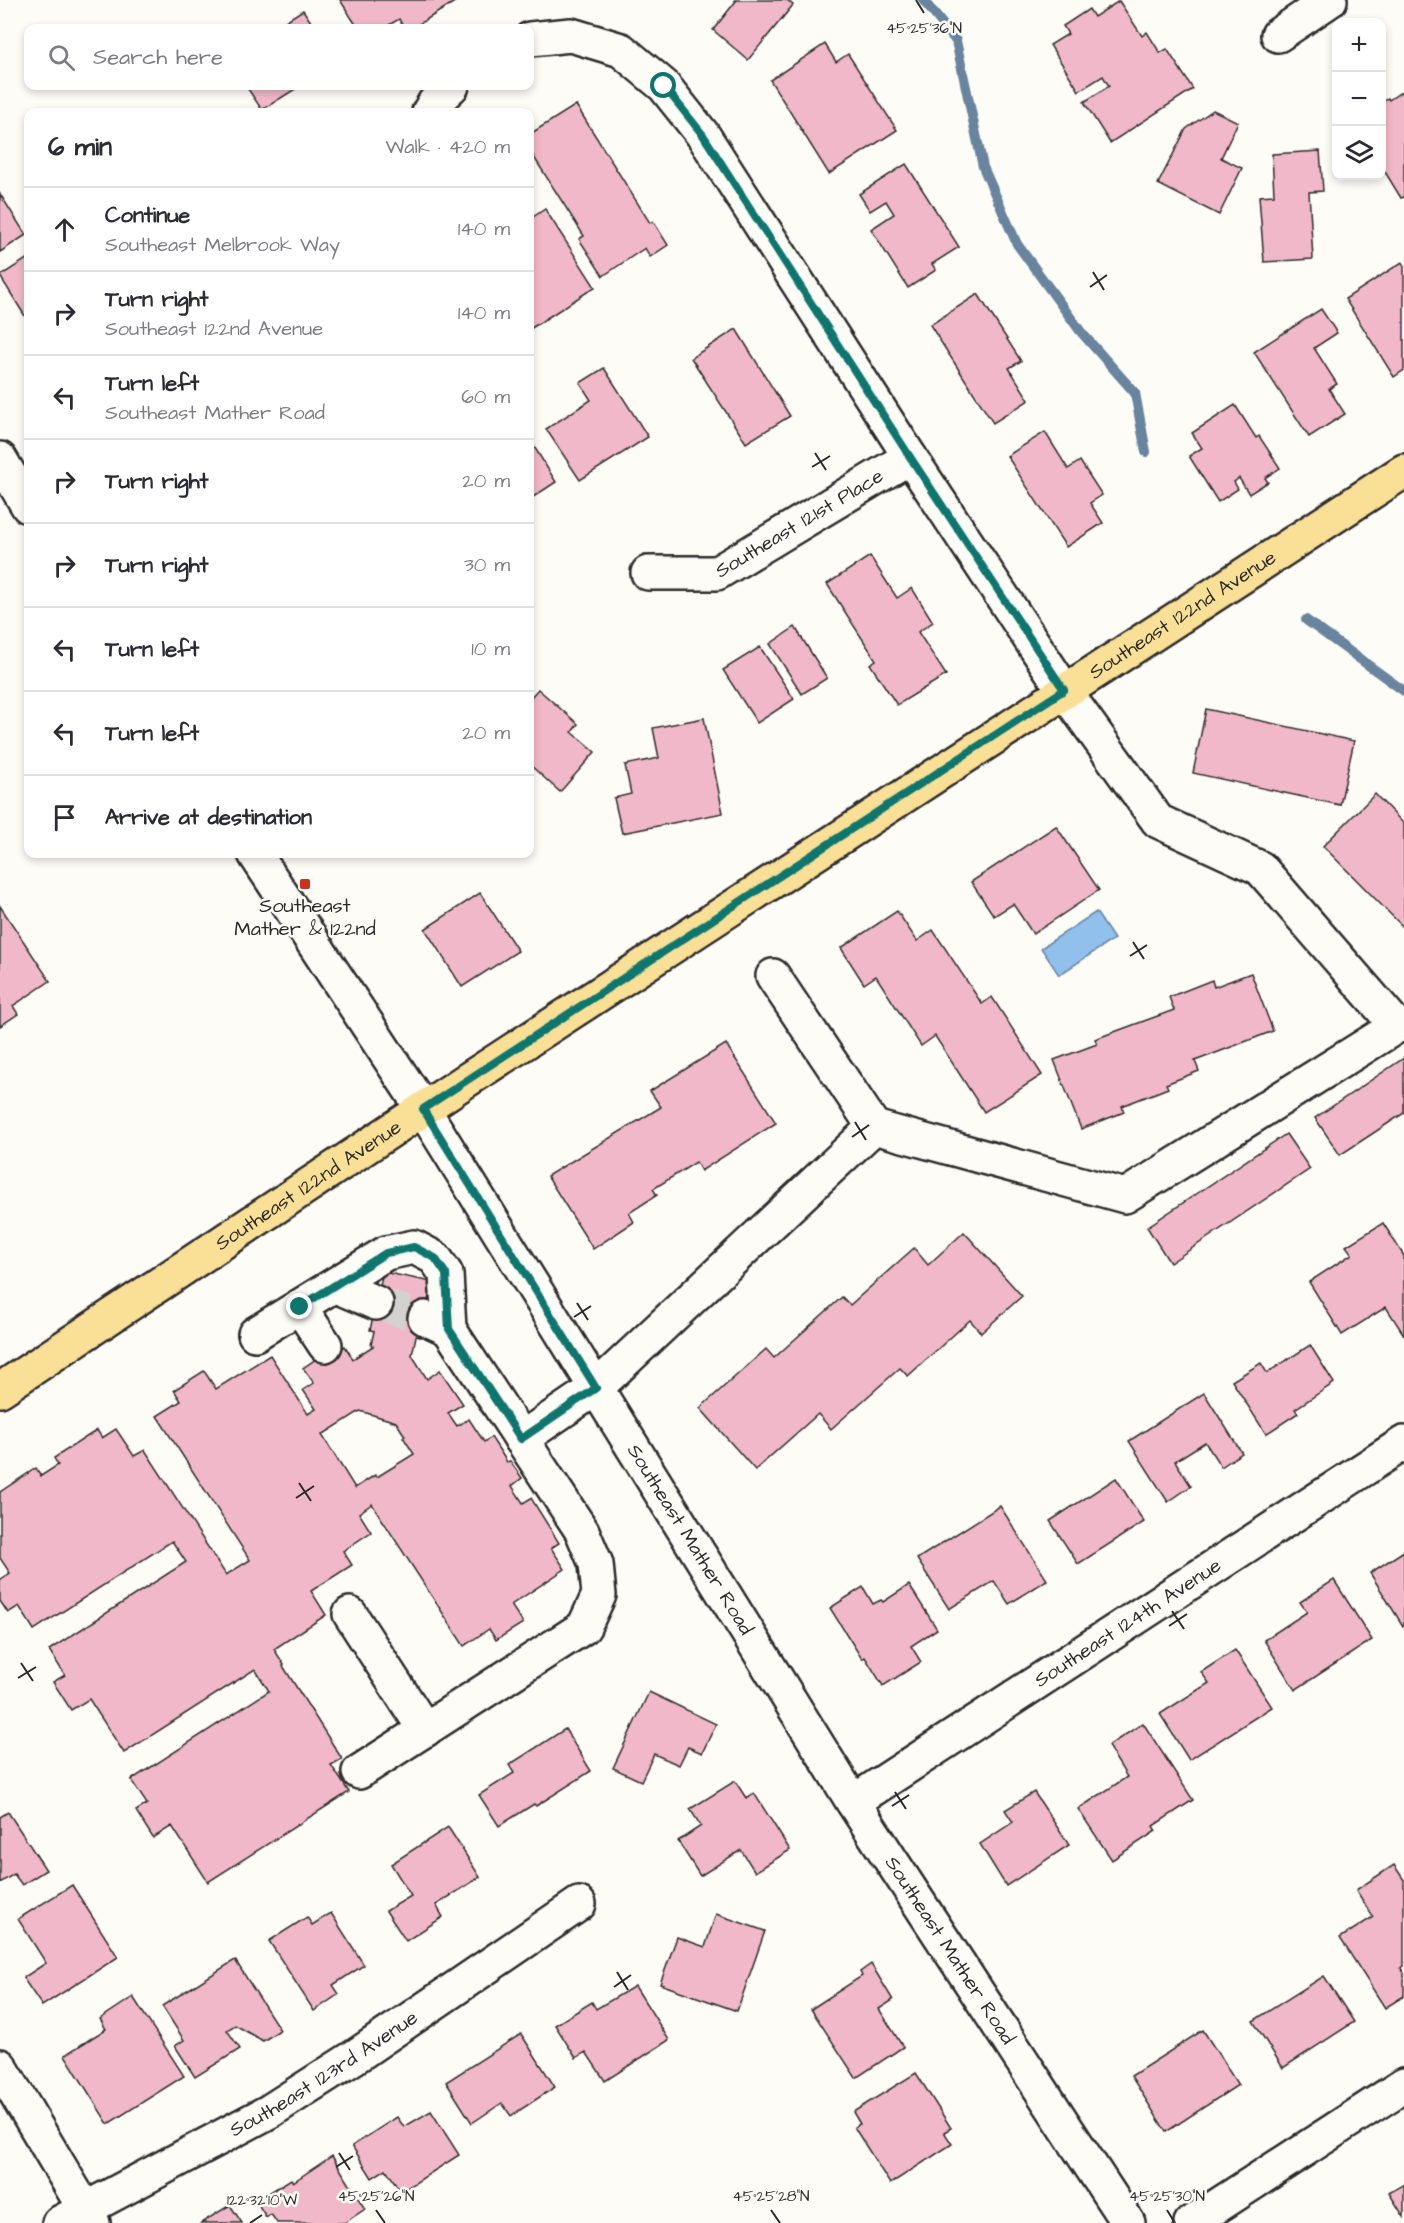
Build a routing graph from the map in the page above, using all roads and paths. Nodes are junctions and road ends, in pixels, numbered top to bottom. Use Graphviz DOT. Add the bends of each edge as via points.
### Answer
graph roads {
  1 [pos="1330,0"];
  2 [pos="1278,35"];
  3 [pos="534,39"];
  4 [pos="448,90"];
  5 [pos="431,108"];
  6 [pos="910,457"];
  7 [pos="3,471"];
  8 [pos="1404,471"];
  9 [pos="24,500"];
  10 [pos="648,573"];
  11 [pos="1064,690"];
  12 [pos="258,858"];
  13 [pos="773,976"];
  14 [pos="1401,1025"];
  15 [pos="423,1109"];
  16 [pos="874,1127"];
  17 [pos="336,1286"];
  18 [pos="376,1303"];
  19 [pos="300,1307"];
  20 [pos="255,1334"];
  21 [pos="325,1345"];
  22 [pos="596,1388"];
  23 [pos="0,1390"];
  24 [pos="521,1439"];
  25 [pos="1404,1443"];
  26 [pos="350,1614"];
  27 [pos="425,1730"];
  28 [pos="359,1772"];
  29 [pos="853,1802"];
  30 [pos="579,1904"];
  31 [pos="0,2066"];
  32 [pos="1404,2085"];
  33 [pos="79,2218"];
  34 [pos="1128,2223"];
  35 [pos="1191,2223"];
  1 -- 2 [label="street"];
  3 -- 6 [label="street" via="571,34 621,50 664,86 703,135"];
  4 -- 5 [label="street"];
  6 -- 10 [label="street, Southeast 121st Place" via="717,573"];
  6 -- 11 [label="street"];
  7 -- 9 [label="street"];
  8 -- 11 [label="main road, Southeast 122nd Avenue"];
  11 -- 14 [label="street" via="1158,821 1260,868"];
  11 -- 15 [label="main road, Southeast 122nd Avenue"];
  12 -- 15 [label="street, Southeast Mather Road"];
  13 -- 16 [label="street"];
  14 -- 16 [label="street" via="1125,1196"];
  15 -- 22 [label="street, Southeast Mather Road"];
  15 -- 23 [label="main road, Southeast 122nd Avenue"];
  16 -- 22 [label="street"];
  17 -- 18 [label="street"];
  17 -- 19 [label="street"];
  17 -- 24 [label="street" via="386,1253 414,1247 435,1258 446,1274 437,1323"];
  19 -- 20 [label="street"];
  19 -- 21 [label="street"];
  22 -- 24 [label="street"];
  22 -- 29 [label="street, Southeast Mather Road"];
  24 -- 27 [label="street" via="582,1531 596,1564 599,1596 584,1626"];
  25 -- 29 [label="street, Southeast 124th Avenue"];
  26 -- 27 [label="street"];
  27 -- 28 [label="street"];
  29 -- 34 [label="street, Southeast Mather Road"];
  30 -- 33 [label="street, Southeast 123rd Avenue" via="356,2056 270,2110"];
  31 -- 33 [label="street"];
  32 -- 35 [label="street"];
}
